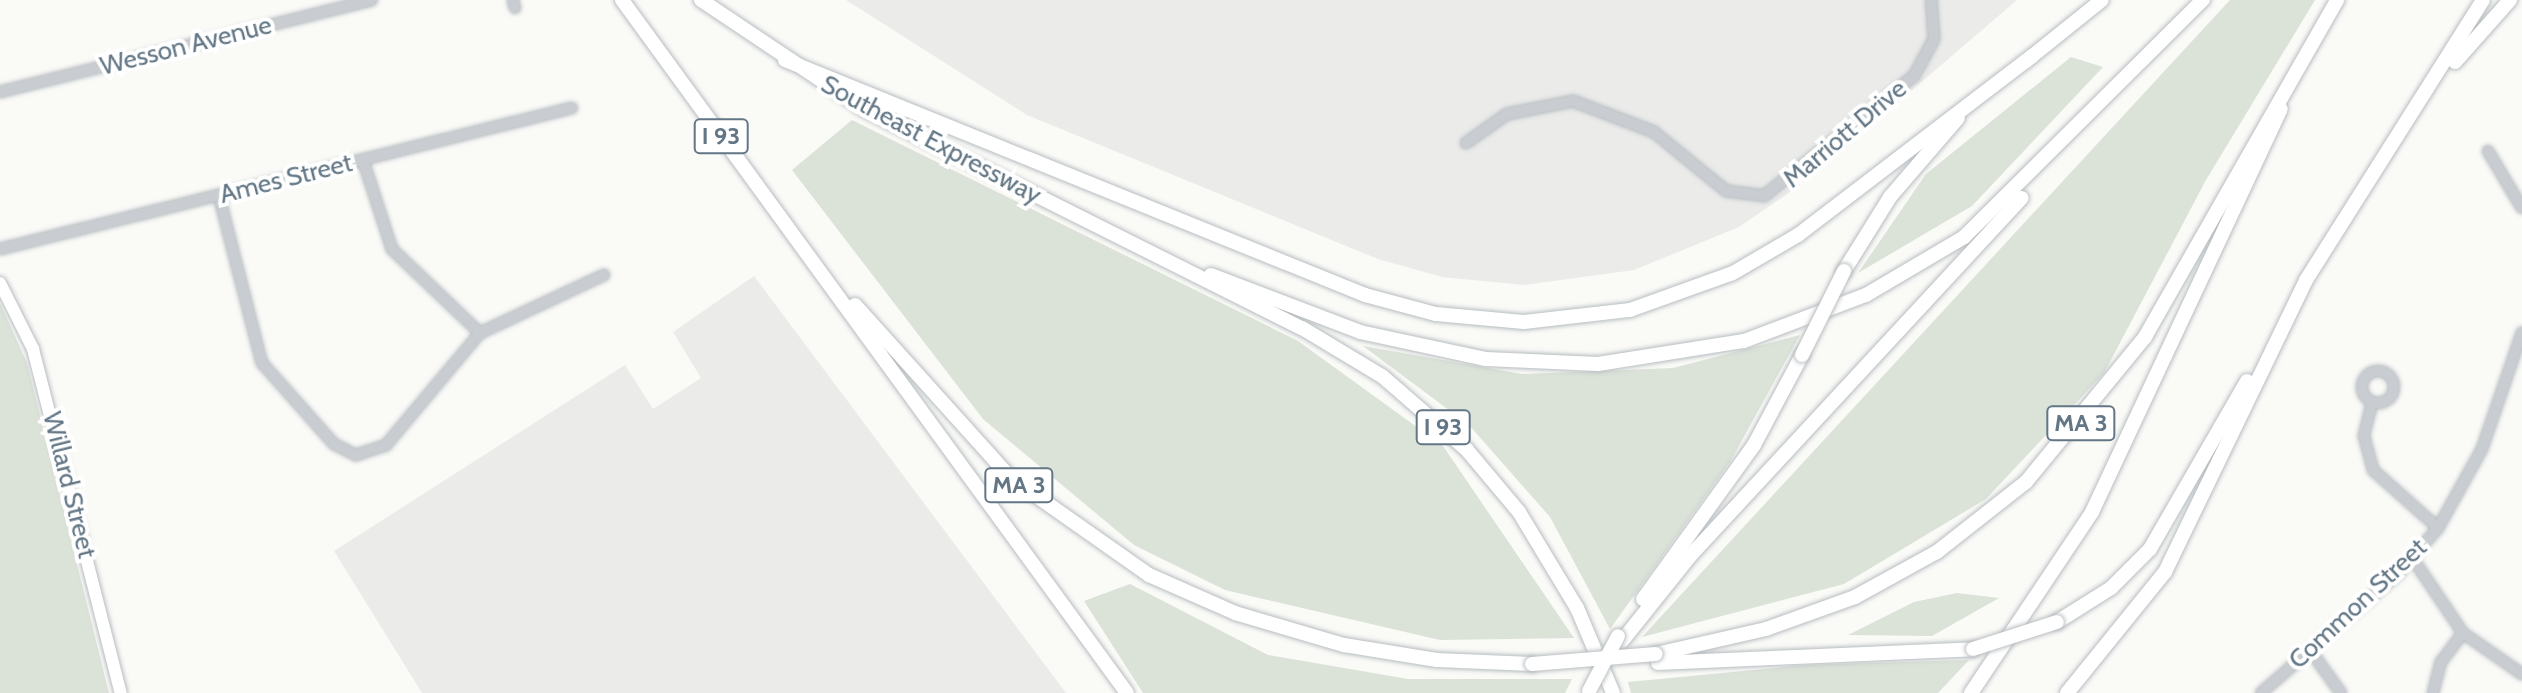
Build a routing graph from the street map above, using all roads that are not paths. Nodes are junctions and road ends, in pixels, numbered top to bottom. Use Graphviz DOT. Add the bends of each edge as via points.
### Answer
graph roads {
  1 [pos="372,0"];
  2 [pos="622,0"];
  3 [pos="701,0"];
  4 [pos="1924,0"];
  5 [pos="1931,0"];
  6 [pos="2102,0"];
  7 [pos="2203,0"];
  8 [pos="2337,0"];
  9 [pos="2483,0"];
  10 [pos="2510,0"];
  11 [pos="1934,18"];
  12 [pos="2032,56"];
  13 [pos="785,60"];
  14 [pos="2292,75"];
  15 [pos="0,92"];
  16 [pos="572,108"];
  17 [pos="2407,122"];
  18 [pos="1466,143"];
  19 [pos="2488,151"];
  20 [pos="363,160"];
  21 [pos="2047,162"];
  22 [pos="219,196"];
  23 [pos="2522,208"];
  24 [pos="0,249"];
  25 [pos="1173,263"];
  26 [pos="821,271"];
  27 [pos="604,275"];
  28 [pos="0,283"];
  29 [pos="2288,312"];
  30 [pos="480,333"];
  31 [pos="2522,333"];
  32 [pos="2371,407"];
  33 [pos="2438,528"];
  34 [pos="2413,559"];
  35 [pos="2463,633"];
  36 [pos="1620,638"];
  37 [pos="2310,650"];
  38 [pos="1657,659"];
  39 [pos="2522,674"];
  40 [pos="1588,692"];
  41 [pos="121,693"];
  42 [pos="1127,693"];
  43 [pos="1613,693"];
  44 [pos="1971,693"];
  45 [pos="2067,693"];
  46 [pos="2261,693"];
  47 [pos="2341,693"];
  48 [pos="2433,693"];
  1 -- 15 [label="street, Wesson Avenue"];
  2 -- 26 [label="highway, I 93"];
  3 -- 13 [label="highway, Southeast Expressway / I 93"];
  4 -- 11 [label="street"];
  5 -- 11 [label="street, Marriott Drive"];
  6 -- 12 [label="highway"];
  7 -- 21 [label="highway"];
  8 -- 14 [label="highway, MA 3"];
  9 -- 17 [label="highway"];
  10 -- 17 [label="highway"];
  11 -- 18 [label="street, Marriott Drive" via="1933,46 1914,76 1764,196 1726,191 1654,132 1578,102 1515,111"];
  12 -- 13 [label="highway" via="1798,235 1733,273 1630,310 1524,322 1436,314 1365,295"];
  12 -- 36 [label="highway, bridge" via="1922,156 1844,271 1748,454"];
  13 -- 25 [label="highway, Southeast Expressway / I 93" via="880,117"];
  14 -- 38 [label="highway, MA 3" via="2135,353 2078,427 2012,495 1937,552 1855,597 1775,627"];
  14 -- 44 [label="highway" via="2274,130 2092,512"];
  16 -- 20 [label="street, Ames Street"];
  17 -- 29 [label="highway"];
  19 -- 23 [label="street"];
  20 -- 22 [label="street, Ames Street"];
  20 -- 30 [label="street" via="392,249"];
  21 -- 25 [label="highway" via="1957,243 1866,295 1762,335 1644,360 1541,364 1431,351"];
  21 -- 36 [label="highway" via="2005,219 1702,542"];
  22 -- 24 [label="street, Ames Street"];
  22 -- 30 [label="street" via="262,363 345,451 382,448"];
  25 -- 43 [label="highway, I 93" via="1351,355 1467,450 1551,559"];
  26 -- 38 [label="highway, MA 3, bridge" via="1011,478 1149,575 1244,617 1344,645 1437,660 1532,664"];
  26 -- 42 [label="highway, I 93"];
  27 -- 30 [label="street"];
  28 -- 41 [label="main road, Willard Street" via="33,349"];
  29 -- 38 [label="highway, bridge" via="2164,531 2119,581 2057,622 1973,649"];
  29 -- 45 [label="highway" via="2175,554 2133,618"];
  31 -- 33 [label="street, Common Street" via="2482,449"];
  32 -- 33 [label="street" via="2365,443 2373,470"];
  33 -- 34 [label="street, Common Street"];
  34 -- 35 [label="street"];
  34 -- 37 [label="street, Common Street"];
  35 -- 39 [label="street"];
  35 -- 48 [label="street" via="2441,662"];
  36 -- 40 [label="highway, bridge"];
  37 -- 46 [label="street, Common Street"];
  37 -- 47 [label="street"];
}
